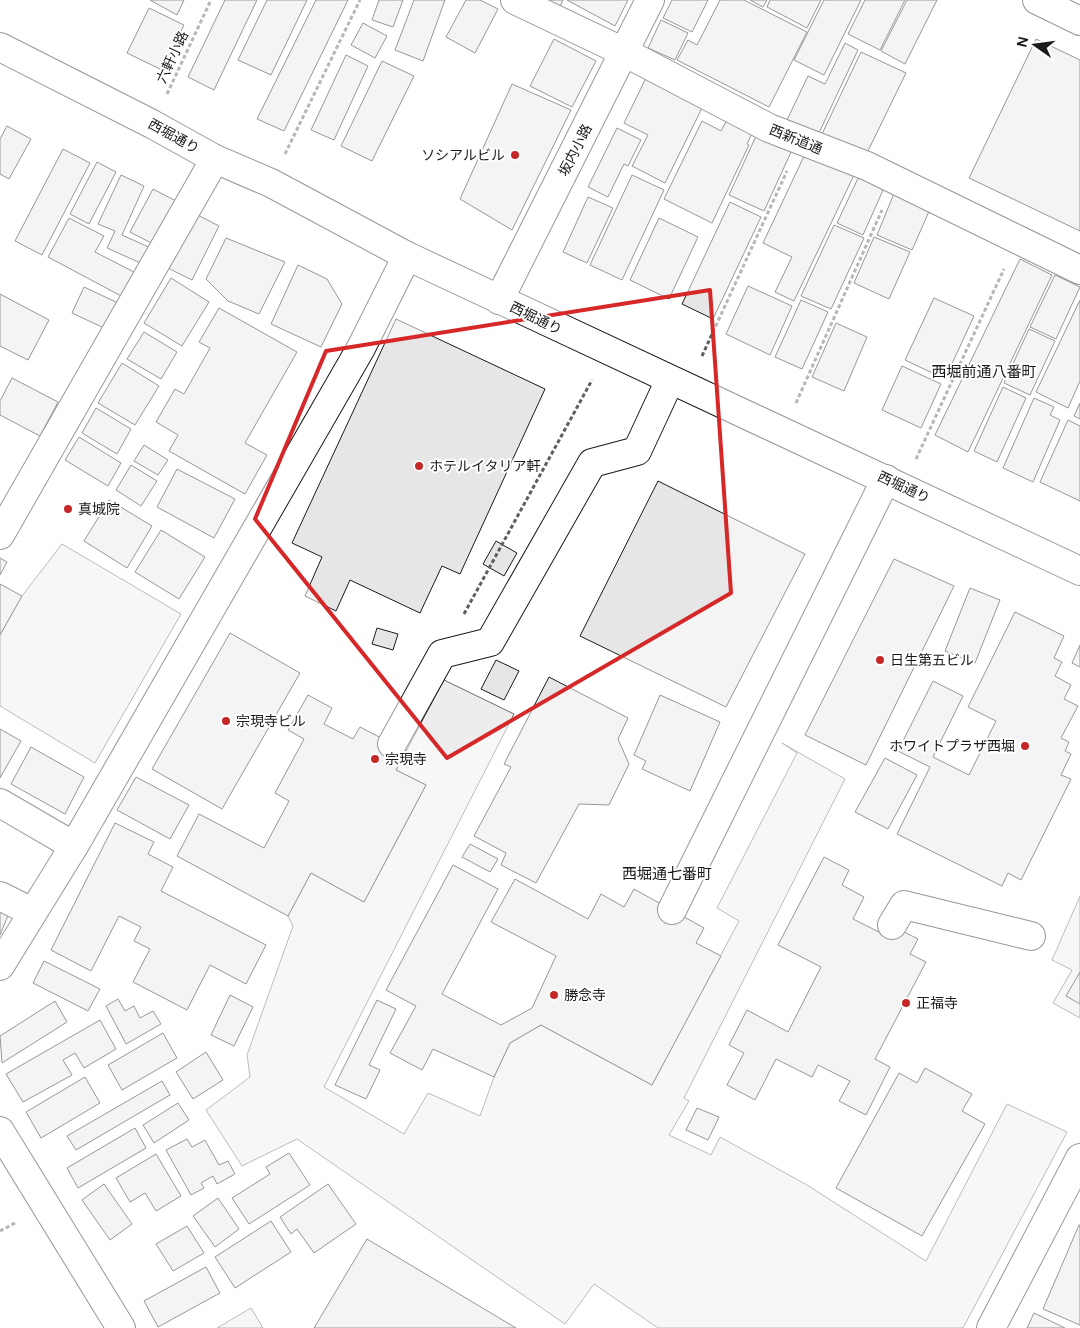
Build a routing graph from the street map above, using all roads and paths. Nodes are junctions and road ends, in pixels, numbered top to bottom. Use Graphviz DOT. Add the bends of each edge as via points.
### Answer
graph roads {
  1 [pos="211,0"];
  2 [pos="360,0"];
  3 [pos="516,0"];
  4 [pos="650,0"];
  5 [pos="1037,0"];
  6 [pos="1080,22"];
  7 [pos="0,47"];
  8 [pos="624,52"];
  9 [pos="152,124"];
  10 [pos="801,141"];
  11 [pos="215,159"];
  12 [pos="896,180"];
  13 [pos="271,183"];
  14 [pos="1017,240"];
  15 [pos="407,256"];
  16 [pos="1080,270"];
  17 [pos="499,300"];
  18 [pos="608,352"];
  19 [pos="679,384"];
  20 [pos="782,433"];
  21 [pos="894,482"];
  22 [pos="0,535"];
  23 [pos="1080,572"];
  24 [pos="442,654"];
  25 [pos="392,744"];
  26 [pos="0,803"];
  27 [pos="74,846"];
  28 [pos="0,896"];
  29 [pos="672,910"];
  30 [pos="32,912"];
  31 [pos="892,925"];
  32 [pos="1030,936"];
  33 [pos="0,966"];
  34 [pos="0,1131"];
  35 [pos="1080,1158"];
  36 [pos="121,1328"];
  37 [pos="991,1328"];
  1 -- 9 [label="path, 六軒小路"];
  2 -- 13 [label="path"];
  3 -- 8 [label="street, 西新道通"];
  4 -- 8 [label="street, 坂内小路"];
  5 -- 6 [label="street"];
  7 -- 9 [label="street, 西堀通り"];
  8 -- 10 [label="street, 西新道通" via="769,128"];
  8 -- 17 [label="street, 坂内小路"];
  9 -- 11 [label="street, 西堀通り"];
  10 -- 12 [label="street, 西新道通"];
  10 -- 19 [label="path"];
  11 -- 13 [label="street, 西堀通り"];
  11 -- 22 [label="street"];
  12 -- 14 [label="street, 西新道通"];
  12 -- 20 [label="path"];
  13 -- 15 [label="street, 西堀通り"];
  14 -- 16 [label="street, 西新道通"];
  14 -- 21 [label="path"];
  15 -- 17 [label="street, 西堀通り"];
  15 -- 27 [label="street" via="361,348"];
  17 -- 18 [label="street, 西堀通り"];
  18 -- 19 [label="street, 西堀通り"];
  18 -- 24 [label="path"];
  19 -- 20 [label="street, 西堀通り"];
  19 -- 24 [label="street" via="637,451 592,463 490,642"];
  20 -- 21 [label="street, 西堀通り"];
  21 -- 23 [label="street, 西堀通り"];
  21 -- 29 [label="street"];
  24 -- 25 [label="street"];
  26 -- 27 [label="street"];
  27 -- 30 [label="street"];
  28 -- 30 [label="street"];
  30 -- 33 [label="street"];
  31 -- 32 [label="street" via="904,905"];
  34 -- 36 [label="street"];
  35 -- 37 [label="street"];
}
